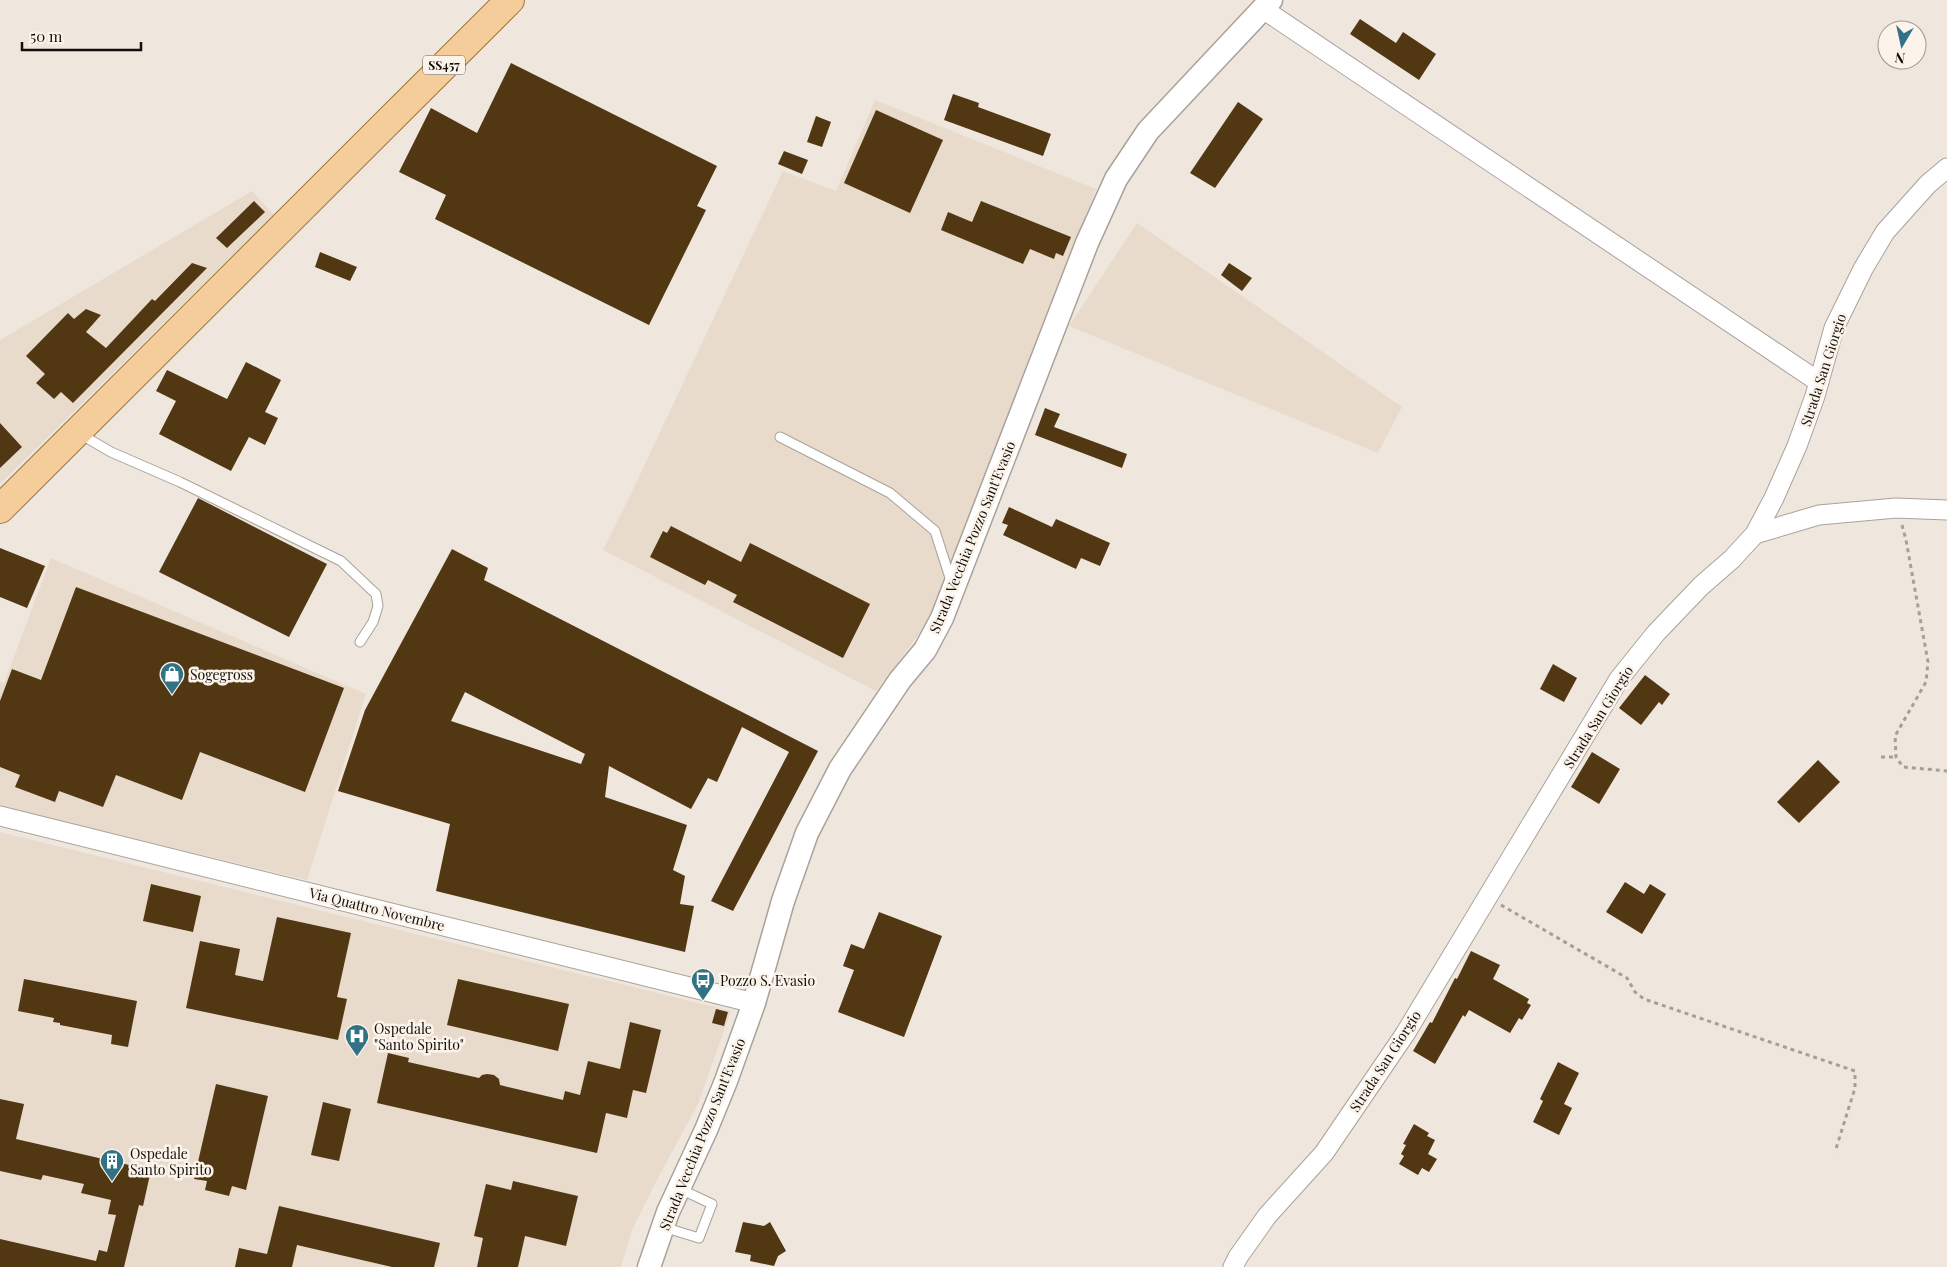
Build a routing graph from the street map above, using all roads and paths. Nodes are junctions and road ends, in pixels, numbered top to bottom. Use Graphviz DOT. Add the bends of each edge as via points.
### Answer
graph roads {
  1 [pos="510,0"];
  2 [pos="1267,5"];
  3 [pos="1947,168"];
  4 [pos="1817,389"];
  5 [pos="76,432"];
  6 [pos="780,437"];
  7 [pos="1896,508"];
  8 [pos="0,509"];
  9 [pos="1947,510"];
  10 [pos="1755,534"];
  11 [pos="954,589"];
  12 [pos="360,642"];
  13 [pos="1881,756"];
  14 [pos="1896,758"];
  15 [pos="1947,771"];
  16 [pos="0,816"];
  17 [pos="1487,897"];
  18 [pos="754,1003"];
  19 [pos="1835,1152"];
  20 [pos="678,1188"];
  21 [pos="663,1226"];
  22 [pos="649,1267"];
  23 [pos="1233,1267"];
  1 -- 5 [label="main road, SS457"];
  2 -- 4 [label="street"];
  2 -- 11 [label="street, Strada Vecchia Pozzo Sant'Evasio" via="1148,131 1116,179 1086,243"];
  3 -- 4 [label="street, Strada San Giorgio" via="1928,184 1885,232 1862,269 1834,328"];
  4 -- 10 [label="street, Strada San Giorgio" via="1797,446"];
  5 -- 8 [label="main road"];
  5 -- 12 [label="lane" via="111,452 180,482 341,562 376,594 378,606 373,622"];
  6 -- 11 [label="lane" via="890,493 935,531"];
  7 -- 9 [label="street"];
  7 -- 10 [label="street" via="1819,515"];
  7 -- 14 [label="path" via="1906,540 1928,662 1926,682 1895,736"];
  10 -- 17 [label="street, Strada San Giorgio" via="1656,633 1619,680"];
  11 -- 18 [label="street, Strada Vecchia Pozzo Sant'Evasio" via="925,650 900,680 840,769 806,833"];
  13 -- 14 [label="path"];
  14 -- 15 [label="path" via="1903,767"];
  16 -- 18 [label="street, Via Quattro Novembre"];
  17 -- 19 [label="path" via="1627,978 1635,992 1644,998 1855,1070 1855,1088"];
  17 -- 23 [label="street, Strada San Giorgio" via="1405,1034 1324,1153 1267,1216"];
  18 -- 20 [label="street, Strada Vecchia Pozzo Sant'Evasio" via="706,1130"];
  20 -- 21 [label="street, Strada Vecchia Pozzo Sant'Evasio"];
  20 -- 21 [label="lane" via="712,1204 699,1238"];
  21 -- 22 [label="street, Strada Vecchia Pozzo Sant'Evasio"];
}
